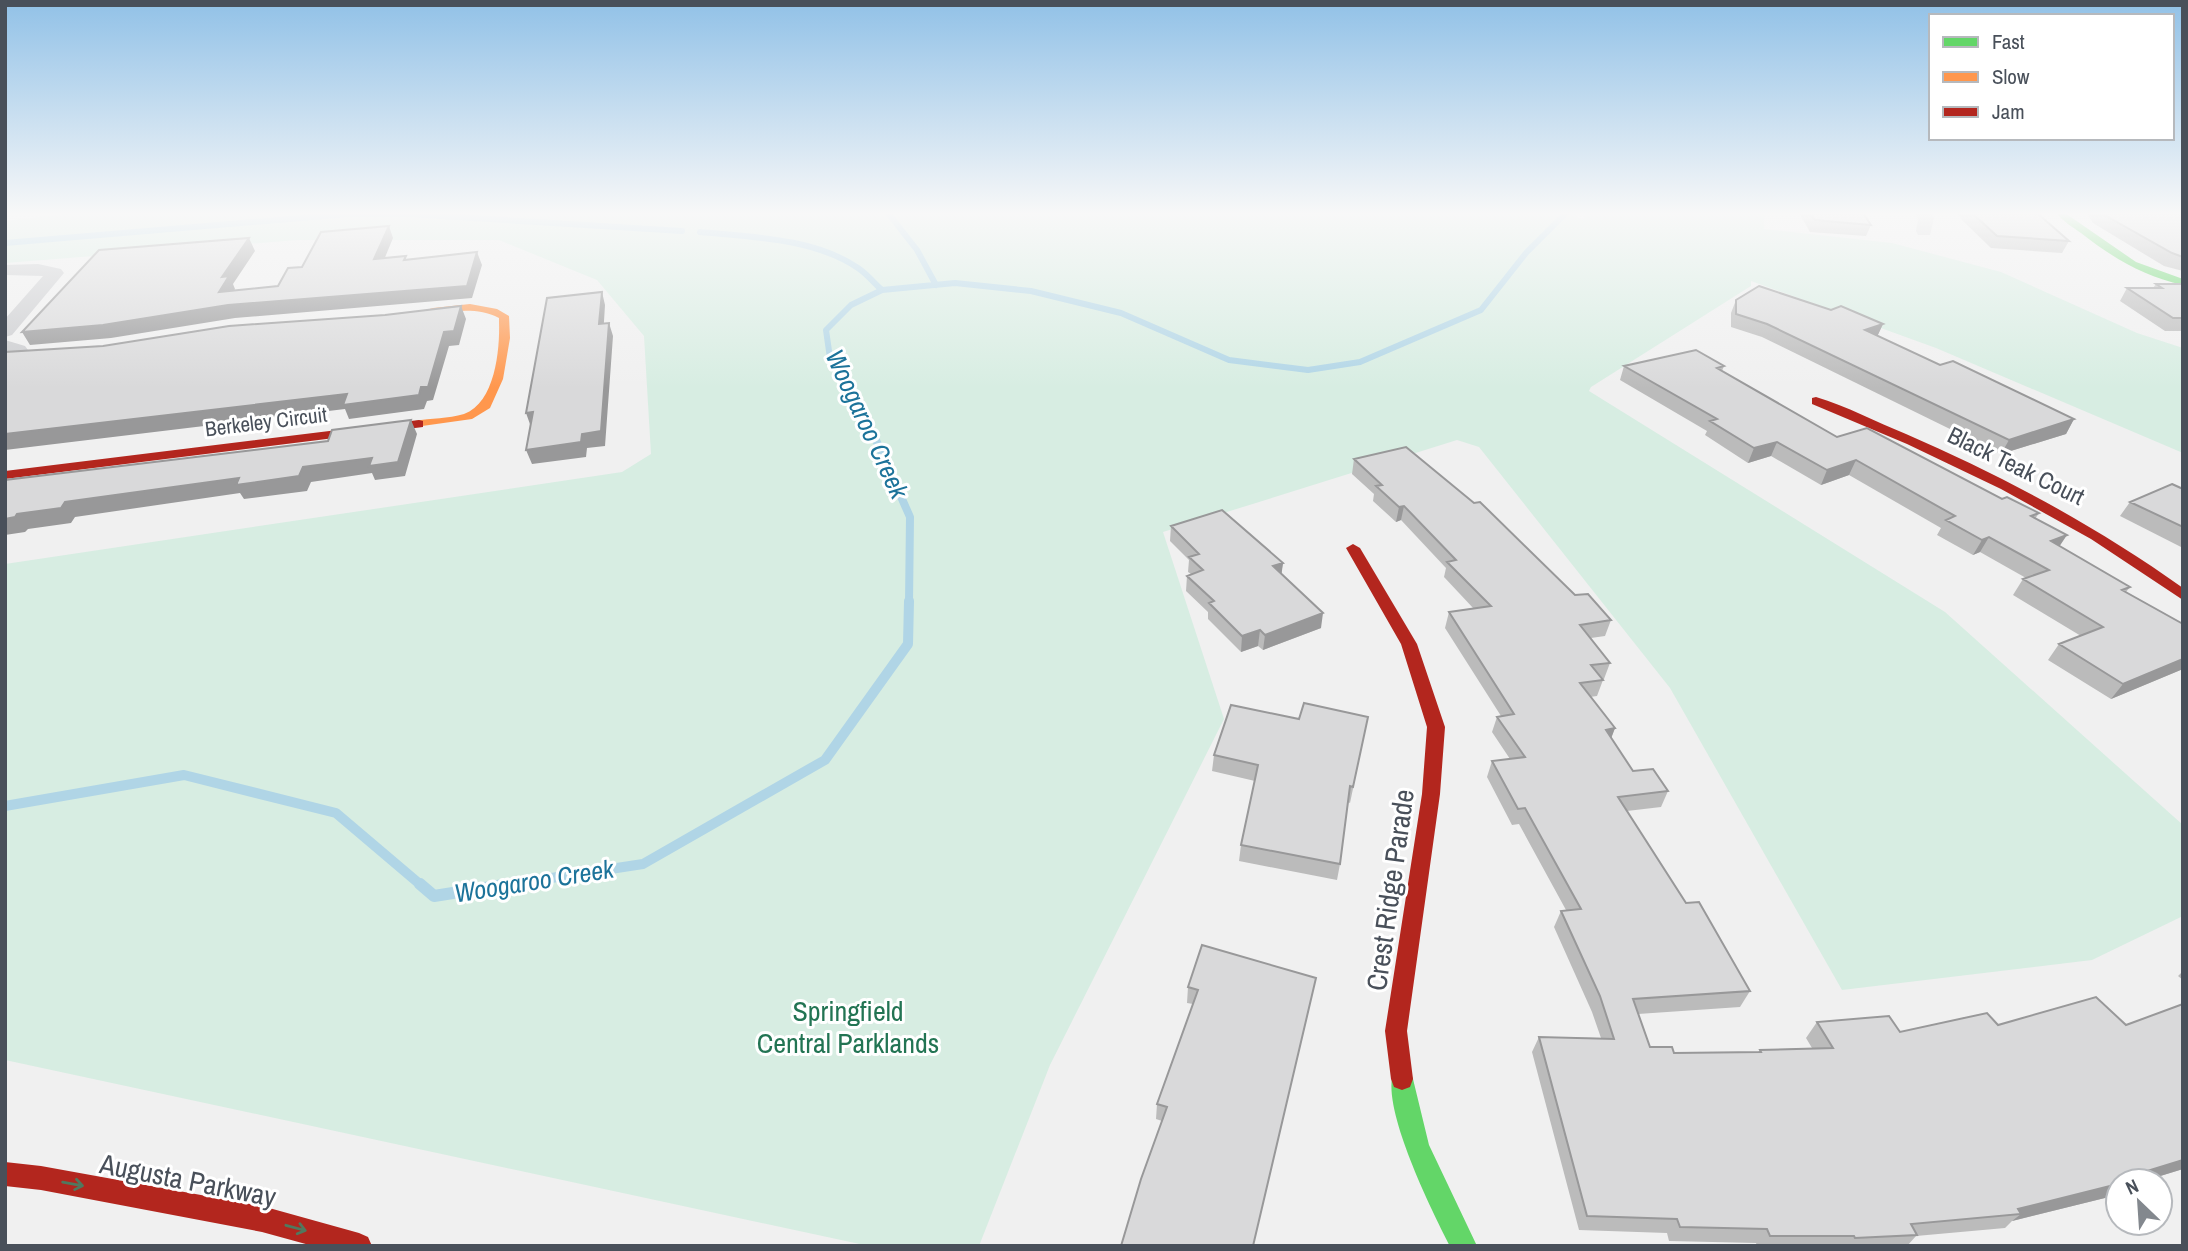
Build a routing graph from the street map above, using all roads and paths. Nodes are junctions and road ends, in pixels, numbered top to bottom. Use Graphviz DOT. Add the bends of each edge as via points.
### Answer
graph roads {
  1 [pos="51,271"];
  2 [pos="2144,271"];
  3 [pos="2183,282"];
  4 [pos="390,318"];
  5 [pos="5,331"];
  6 [pos="1815,401"];
  7 [pos="5,475"];
  8 [pos="1353,548"];
  9 [pos="2183,595"];
  10 [pos="5,1174"];
  11 [pos="359,1246"];
  12 [pos="1464,1246"];
  1 -- 5 [label="street" via="55,272"];
  2 -- 3 [label="street"];
  4 -- 7 [label="street, Berkeley Circuit" via="470,308 501,311 507,321 490,401 473,414 434,422"];
  6 -- 9 [label="street, Black Teak Court" via="1923,446 2080,524 2121,548"];
  8 -- 12 [label="street, Crest Ridge Parade" via="1409,644 1436,727 1431,794 1396,1031 1405,1108 1429,1179"];
  10 -- 11 [label="street, Augusta Parkway, one-way" via="262,1219"];
}
